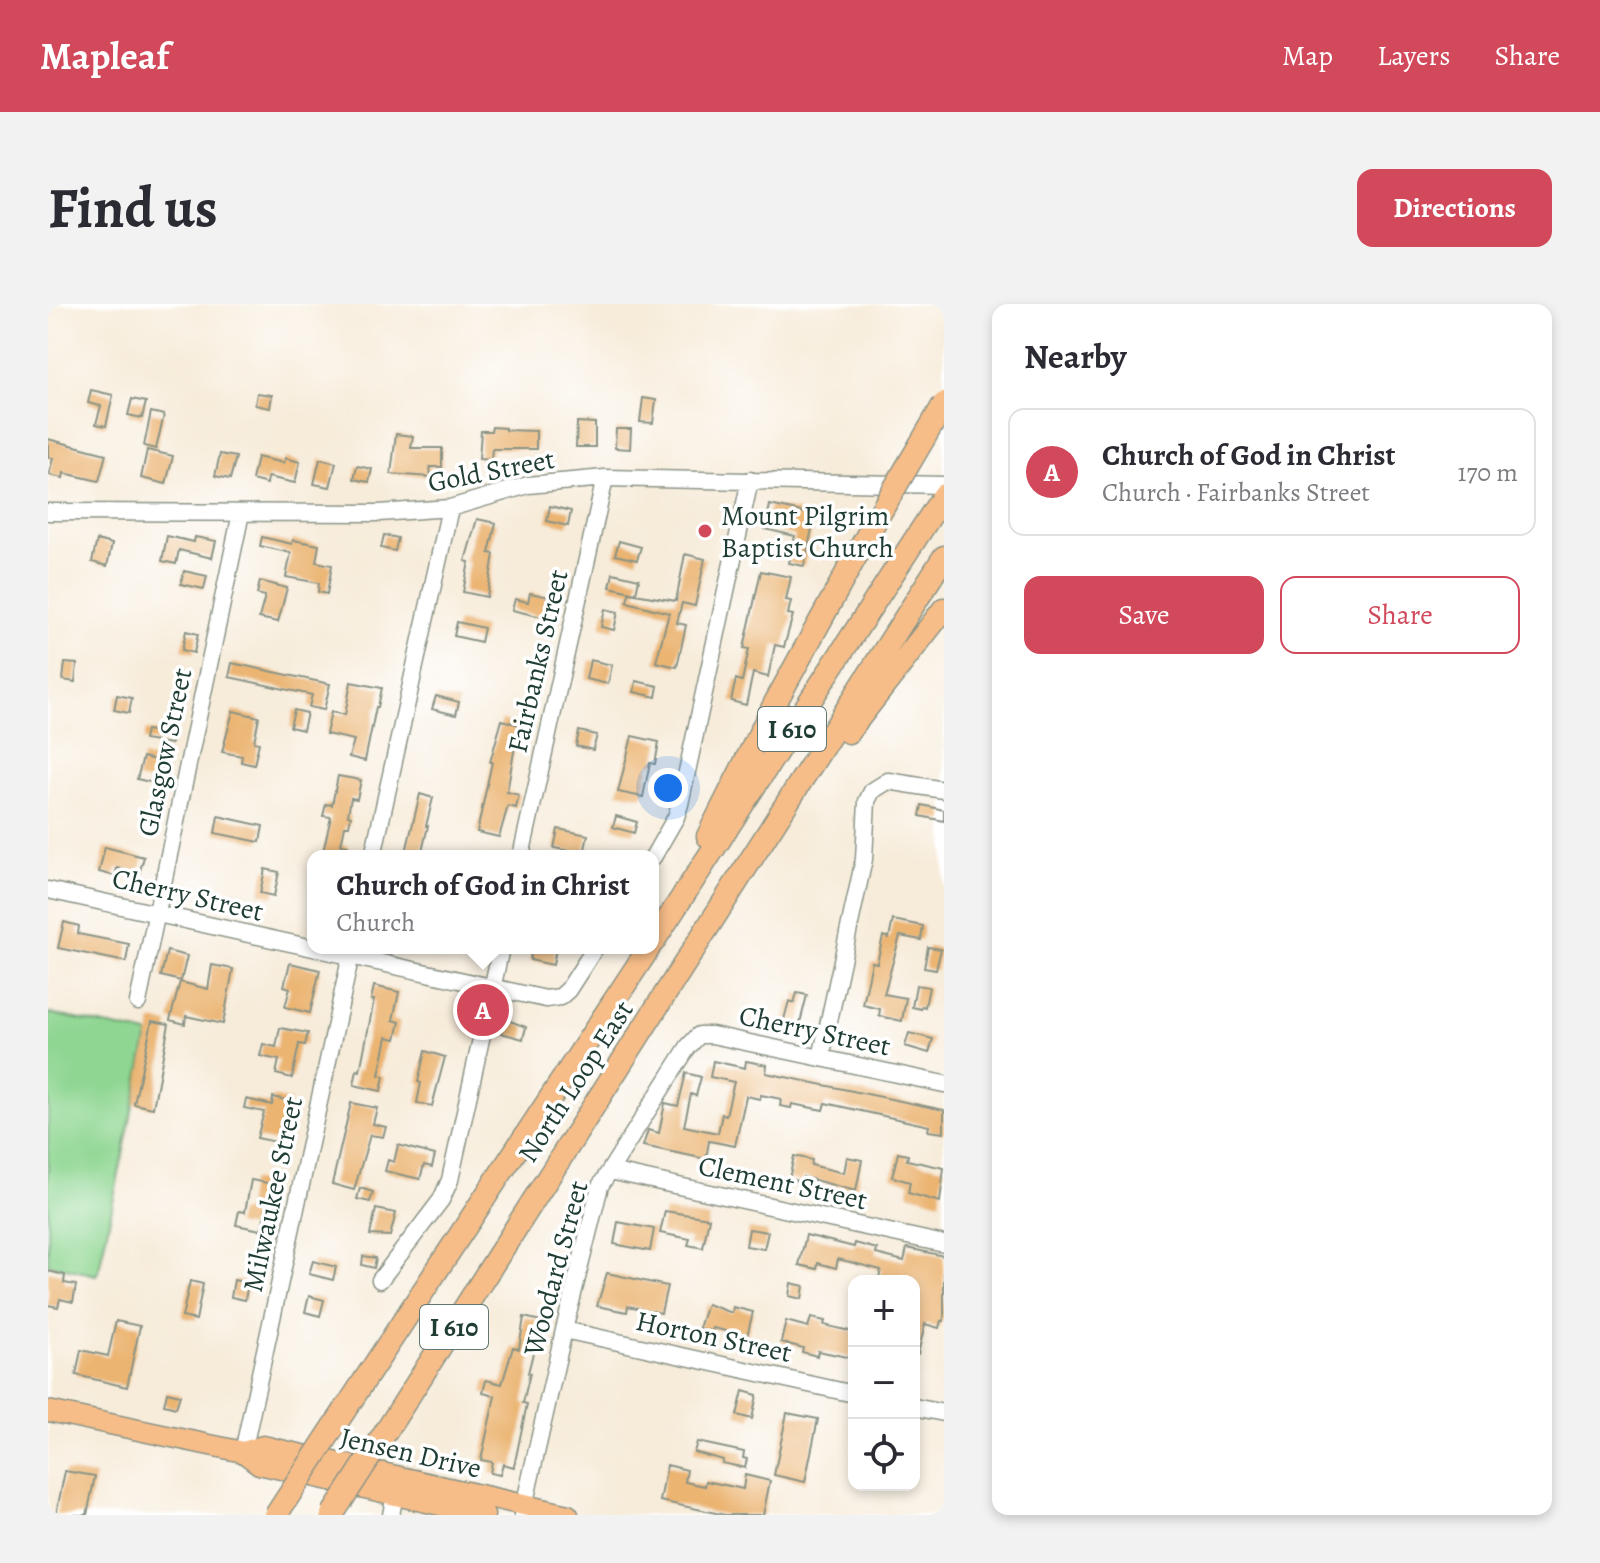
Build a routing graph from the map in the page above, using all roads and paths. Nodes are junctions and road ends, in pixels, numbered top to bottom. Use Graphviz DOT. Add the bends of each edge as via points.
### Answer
graph roads {
  1 [pos="944,404"];
  2 [pos="605,478"];
  3 [pos="750,480"];
  4 [pos="944,485"];
  5 [pos="944,495"];
  6 [pos="450,508"];
  7 [pos="48,512"];
  8 [pos="241,513"];
  9 [pos="944,557"];
  10 [pos="944,609"];
  11 [pos="944,790"];
  12 [pos="766,837"];
  13 [pos="374,850"];
  14 [pos="522,850"];
  15 [pos="657,850"];
  16 [pos="48,890"];
  17 [pos="156,912"];
  18 [pos="659,930"];
  19 [pos="659,933"];
  20 [pos="307,944"];
  21 [pos="352,954"];
  22 [pos="356,954"];
  23 [pos="500,954"];
  24 [pos="591,954"];
  25 [pos="645,954"];
  26 [pos="493,988"];
  27 [pos="138,1002"];
  28 [pos="684,1054"];
  29 [pos="821,1058"];
  30 [pos="944,1084"];
  31 [pos="610,1171"];
  32 [pos="944,1244"];
  33 [pos="380,1280"];
  34 [pos="564,1330"];
  35 [pos="848,1393"];
  36 [pos="920,1408"];
  37 [pos="48,1411"];
  38 [pos="944,1413"];
  39 [pos="243,1452"];
  40 [pos="395,1496"];
  41 [pos="523,1510"];
  42 [pos="276,1515"];
  43 [pos="332,1515"];
  44 [pos="484,1515"];
  45 [pos="568,1515"];
  1 -- 18 [label="highway, bridge" via="774,705"];
  2 -- 3 [label="street, Gold Street"];
  2 -- 6 [label="street, Gold Street" via="528,485"];
  2 -- 14 [label="street, Fairbanks Street"];
  3 -- 4 [label="street, Gold Street"];
  3 -- 15 [label="street" via="680,804"];
  5 -- 19 [label="highway, North Loop East / I 610"];
  6 -- 8 [label="street, Gold Street"];
  6 -- 13 [label="street"];
  7 -- 8 [label="street, Gold Street"];
  8 -- 17 [label="street, Glasgow Street"];
  9 -- 12 [label="highway, North Loop East / I 610"];
  10 -- 12 [label="highway"];
  11 -- 29 [label="street" via="888,781 872,791 866,803 864,859"];
  12 -- 43 [label="highway, North Loop East / I 610, bridge"];
  16 -- 17 [label="street, Cherry Street"];
  17 -- 20 [label="street, Cherry Street"];
  17 -- 27 [label="street, Glasgow Street"];
  21 -- 39 [label="street, Milwaukee Street"];
  22 -- 26 [label="street, Cherry Street"];
  23 -- 26 [label="street"];
  24 -- 26 [label="street, Cherry Street" via="560,997"];
  25 -- 42 [label="highway, North Loop East / I 610, bridge"];
  26 -- 33 [label="street" via="450,1180 441,1200"];
  28 -- 29 [label="street, Cherry Street" via="699,1035 712,1035"];
  28 -- 31 [label="street, Woodard Street"];
  29 -- 30 [label="street, Cherry Street"];
  31 -- 32 [label="street, Clement Street"];
  31 -- 34 [label="street, Woodard Street" via="592,1211"];
  34 -- 35 [label="street, Horton Street"];
  34 -- 41 [label="street, Woodard Street"];
  36 -- 38 [label="street"];
  37 -- 39 [label="main road, Jensen Drive"];
  39 -- 40 [label="main road, Jensen Drive" via="259,1464"];
  40 -- 41 [label="main road, Jensen Drive"];
  40 -- 44 [label="main road, Jensen Drive"];
  41 -- 45 [label="main road, Jensen Drive"];
}
